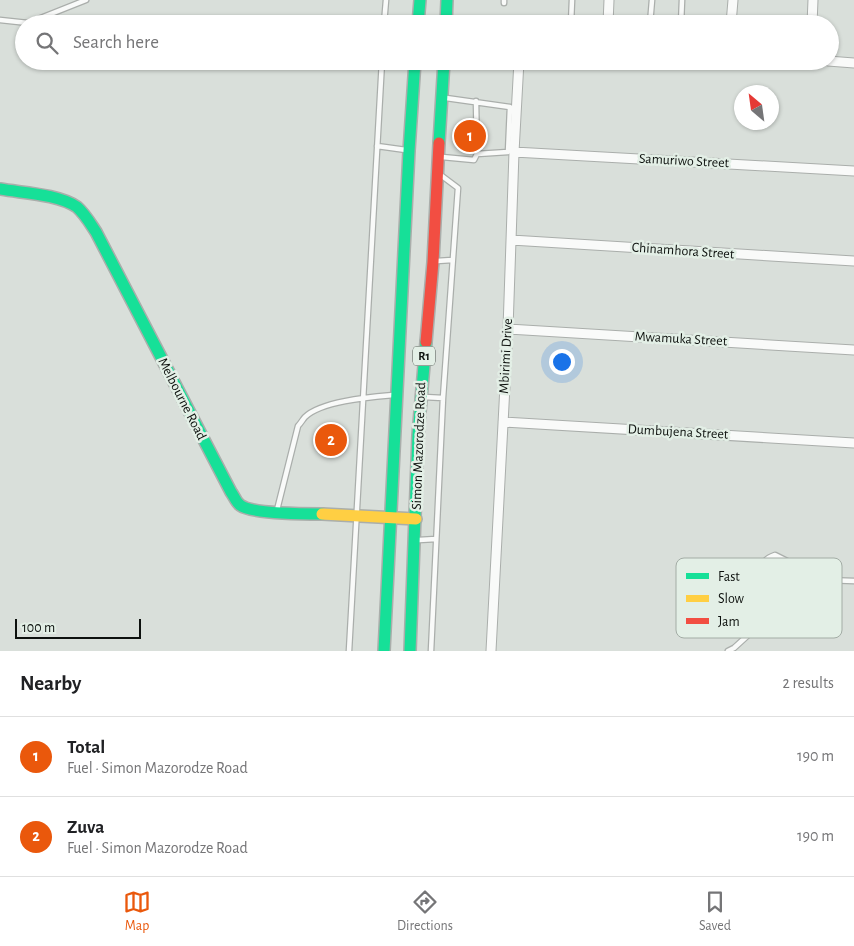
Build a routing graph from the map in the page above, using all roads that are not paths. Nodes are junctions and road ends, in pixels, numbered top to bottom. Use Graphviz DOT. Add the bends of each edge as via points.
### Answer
graph roads {
  1 [pos="86,0"];
  2 [pos="386,0"];
  3 [pos="420,0"];
  4 [pos="447,0"];
  5 [pos="572,0"];
  6 [pos="609,0"];
  7 [pos="652,0"];
  8 [pos="682,0"];
  9 [pos="733,0"];
  10 [pos="813,0"];
  11 [pos="50,15"];
  12 [pos="385,15"];
  13 [pos="419,15"];
  14 [pos="446,15"];
  15 [pos="571,15"];
  16 [pos="608,15"];
  17 [pos="651,15"];
  18 [pos="681,15"];
  19 [pos="732,15"];
  20 [pos="812,15"];
  21 [pos="0,20"];
  22 [pos="15,22"];
  23 [pos="839,62"];
  24 [pos="854,63"];
  25 [pos="381,70"];
  26 [pos="414,70"];
  27 [pos="444,70"];
  28 [pos="519,70"];
  29 [pos="442,97"];
  30 [pos="476,101"];
  31 [pos="377,146"];
  32 [pos="409,151"];
  33 [pos="514,152"];
  34 [pos="477,154"];
  35 [pos="438,157"];
  36 [pos="854,171"];
  37 [pos="437,173"];
  38 [pos="0,189"];
  39 [pos="511,240"];
  40 [pos="452,260"];
  41 [pos="854,261"];
  42 [pos="433,262"];
  43 [pos="508,329"];
  44 [pos="854,350"];
  45 [pos="397,395"];
  46 [pos="364,397"];
  47 [pos="420,397"];
  48 [pos="444,398"];
  49 [pos="503,422"];
  50 [pos="418,435"];
  51 [pos="854,443"];
  52 [pos="276,512"];
  53 [pos="358,516"];
  54 [pos="391,517"];
  55 [pos="416,519"];
  56 [pos="436,539"];
  57 [pos="415,540"];
  58 [pos="766,558"];
  59 [pos="781,558"];
  60 [pos="745,638"];
  61 [pos="349,651"];
  62 [pos="384,651"];
  63 [pos="410,651"];
  64 [pos="431,651"];
  65 [pos="491,651"];
  66 [pos="728,651"];
  1 -- 11 [label="lane"];
  2 -- 12 [label="lane"];
  3 -- 13 [label="main road"];
  4 -- 14 [label="main road"];
  5 -- 15 [label="lane"];
  6 -- 16 [label="street"];
  7 -- 17 [label="lane"];
  8 -- 18 [label="lane"];
  9 -- 19 [label="street"];
  10 -- 20 [label="street"];
  21 -- 22 [label="lane"];
  23 -- 24 [label="street"];
  25 -- 31 [label="lane"];
  26 -- 32 [label="main road, Simon Mazorodze Road / R1"];
  27 -- 29 [label="main road, Simon Mazorodze Road / R1"];
  28 -- 33 [label="street, Mbirimi Drive"];
  29 -- 30 [label="lane"];
  29 -- 35 [label="main road, Simon Mazorodze Road / R1"];
  30 -- 34 [label="lane"];
  30 -- 34 [label="lane" via="509,106 510,109 509,151"];
  31 -- 32 [label="lane"];
  31 -- 46 [label="lane"];
  32 -- 45 [label="main road, Simon Mazorodze Road / R1"];
  33 -- 36 [label="street, Samuriwo Street"];
  33 -- 39 [label="street, Mbirimi Drive"];
  34 -- 35 [label="lane" via="474,160"];
  35 -- 37 [label="main road, Simon Mazorodze Road / R1"];
  37 -- 40 [label="lane" via="458,188"];
  37 -- 42 [label="main road, Simon Mazorodze Road / R1"];
  38 -- 52 [label="main road, Melbourne Road" via="67,203 86,216 236,501 247,508"];
  39 -- 41 [label="street, Chinamhora Street"];
  39 -- 43 [label="street, Mbirimi Drive"];
  40 -- 42 [label="lane"];
  40 -- 48 [label="lane"];
  42 -- 47 [label="main road, Simon Mazorodze Road / R1"];
  43 -- 44 [label="street, Mwamuka Street"];
  43 -- 49 [label="street, Mbirimi Drive"];
  45 -- 46 [label="lane"];
  45 -- 54 [label="main road, Simon Mazorodze Road / R1"];
  46 -- 52 [label="lane" via="317,409 298,426"];
  46 -- 53 [label="lane"];
  47 -- 48 [label="lane"];
  47 -- 50 [label="main road, Simon Mazorodze Road / R1"];
  48 -- 56 [label="lane"];
  49 -- 51 [label="street, Dumbujena Street"];
  49 -- 65 [label="street, Mbirimi Drive"];
  50 -- 54 [label="main road" via="408,455 402,501"];
  50 -- 55 [label="main road, Simon Mazorodze Road / R1"];
  52 -- 53 [label="main road, Melbourne Road"];
  53 -- 54 [label="main road, Melbourne Road"];
  53 -- 61 [label="lane"];
  54 -- 55 [label="main road, Melbourne Road"];
  54 -- 62 [label="main road, Simon Mazorodze Road / R1"];
  55 -- 57 [label="main road, Simon Mazorodze Road / R1"];
  56 -- 57 [label="lane"];
  56 -- 64 [label="lane"];
  57 -- 63 [label="main road, Simon Mazorodze Road / R1"];
  58 -- 59 [label="lane" via="775,555"];
  60 -- 66 [label="lane"];
}
